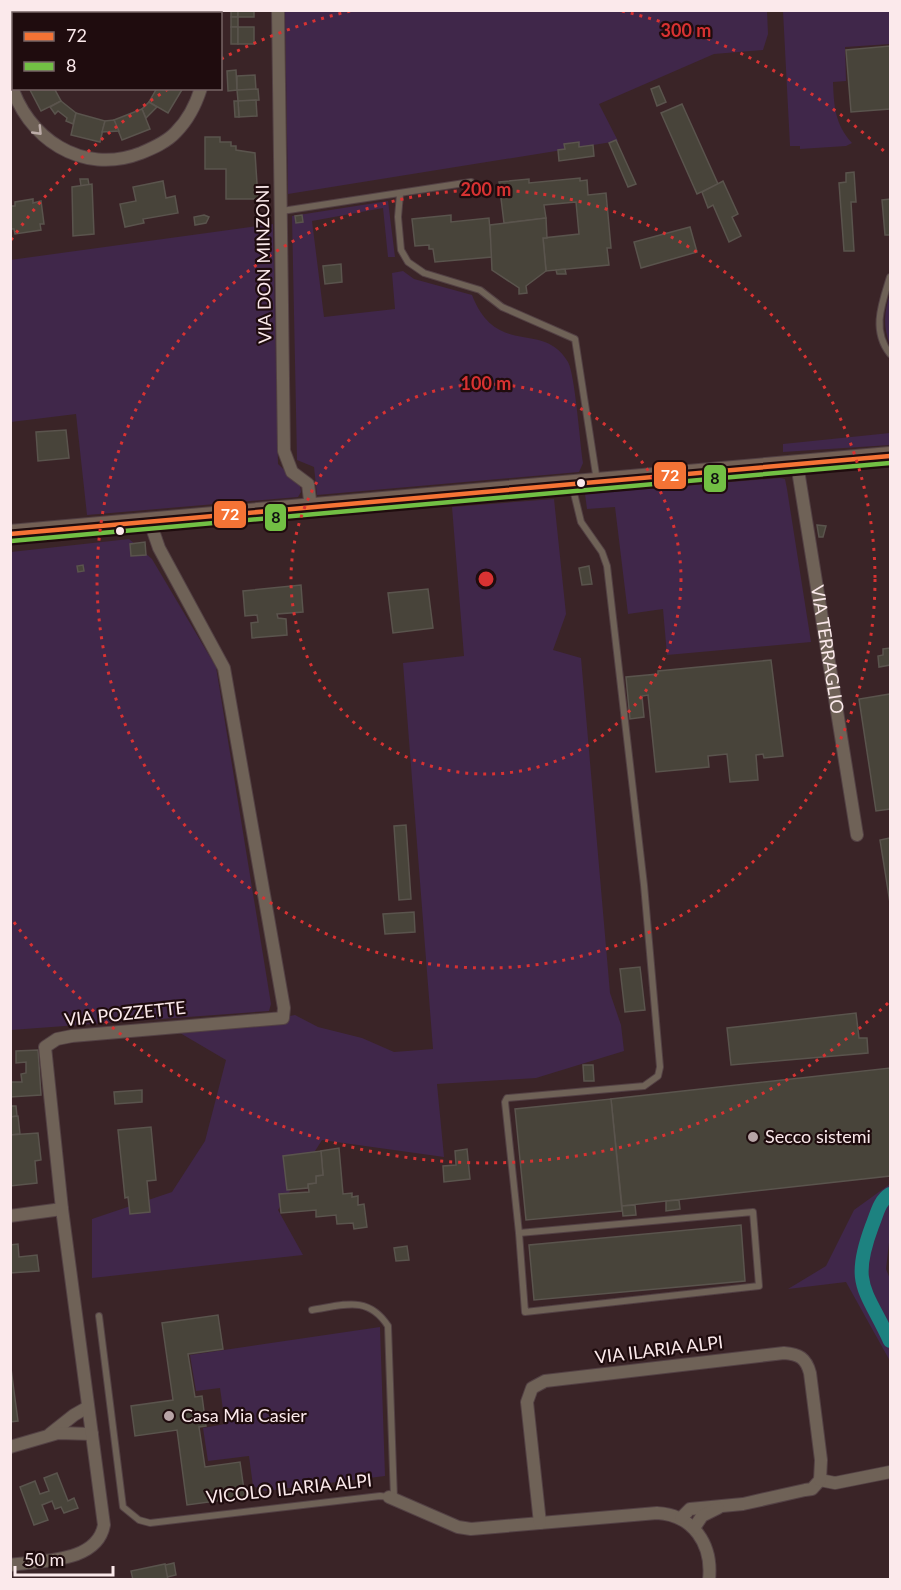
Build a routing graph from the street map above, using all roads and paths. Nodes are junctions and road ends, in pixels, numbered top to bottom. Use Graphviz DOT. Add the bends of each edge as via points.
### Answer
graph roads {
  1 [pos="278,10"];
  2 [pos="13,90"];
  3 [pos="200,90"];
  4 [pos="471,182"];
  5 [pos="400,194"];
  6 [pos="282,212"];
  7 [pos="891,276"];
  8 [pos="891,354"];
  9 [pos="891,456"];
  10 [pos="797,464"];
  11 [pos="597,481"];
  12 [pos="572,483"];
  13 [pos="311,508"];
  14 [pos="150,522"];
  15 [pos="10,534"];
  16 [pos="857,835"];
  17 [pos="62,1209"];
  18 [pos="10,1216"];
  19 [pos="519,1233"];
  20 [pos="312,1310"];
  21 [pos="99,1316"];
  22 [pos="88,1407"];
  23 [pos="92,1434"];
  24 [pos="47,1436"];
  25 [pos="10,1447"];
  26 [pos="891,1472"];
  27 [pos="820,1480"];
  28 [pos="392,1498"];
  29 [pos="728,1505"];
  30 [pos="681,1518"];
  31 [pos="540,1523"];
  32 [pos="694,1528"];
  33 [pos="10,1565"];
  34 [pos="710,1580"];
  1 -- 6 [label="street, VIA DON MINZONI"];
  2 -- 3 [label="street, one-way" via="20,107 43,137 57,147 93,159 115,160 134,156 168,139 185,121"];
  4 -- 5 [label="lane"];
  5 -- 6 [label="lane"];
  5 -- 11 [label="lane" via="401,250 408,262 424,273 480,290 502,307 575,339"];
  6 -- 13 [label="street, VIA DON MINZONI" via="284,451 292,472 308,484"];
  7 -- 8 [label="lane" via="880,309 879,327"];
  9 -- 10 [label="main road"];
  10 -- 11 [label="main road"];
  10 -- 16 [label="street, VIA TERRAGLIO"];
  11 -- 12 [label="main road"];
  12 -- 13 [label="main road"];
  12 -- 19 [label="lane" via="581,522 607,566 643,873 660,1067 658,1076 644,1086 507,1098"];
  13 -- 14 [label="main road"];
  14 -- 15 [label="main road"];
  14 -- 17 [label="street, VIA POZZETTE" via="159,548 224,668 283,1018 72,1036 45,1047"];
  17 -- 18 [label="street"];
  17 -- 22 [label="street, VIA POZZETTE"];
  19 -- 19 [label="lane" via="753,1212 759,1286 525,1312"];
  20 -- 28 [label="lane" via="361,1305 376,1310 388,1326"];
  21 -- 28 [label="lane, VICOLO ILARIA ALPI" via="123,1507 139,1520 150,1523 380,1496"];
  22 -- 23 [label="street, VIA POZZETTE"];
  22 -- 24 [label="street"];
  23 -- 24 [label="street" via="66,1432"];
  23 -- 33 [label="street, VIA POZZETTE" via="104,1524 99,1540 76,1554"];
  24 -- 25 [label="street"];
  26 -- 27 [label="street" via="835,1483"];
  27 -- 29 [label="street" via="812,1489"];
  27 -- 31 [label="street, VIA ILARIA ALPI" via="810,1374 799,1356 783,1353 546,1381 532,1388 527,1402"];
  28 -- 31 [label="street, VICOLO ILARIA ALPI" via="464,1528"];
  29 -- 30 [label="street" via="690,1509"];
  29 -- 32 [label="street" via="702,1516"];
  30 -- 31 [label="street, VICOLO ILARIA ALPI" via="657,1513"];
  30 -- 32 [label="street"];
  32 -- 34 [label="street" via="706,1545"];
}
